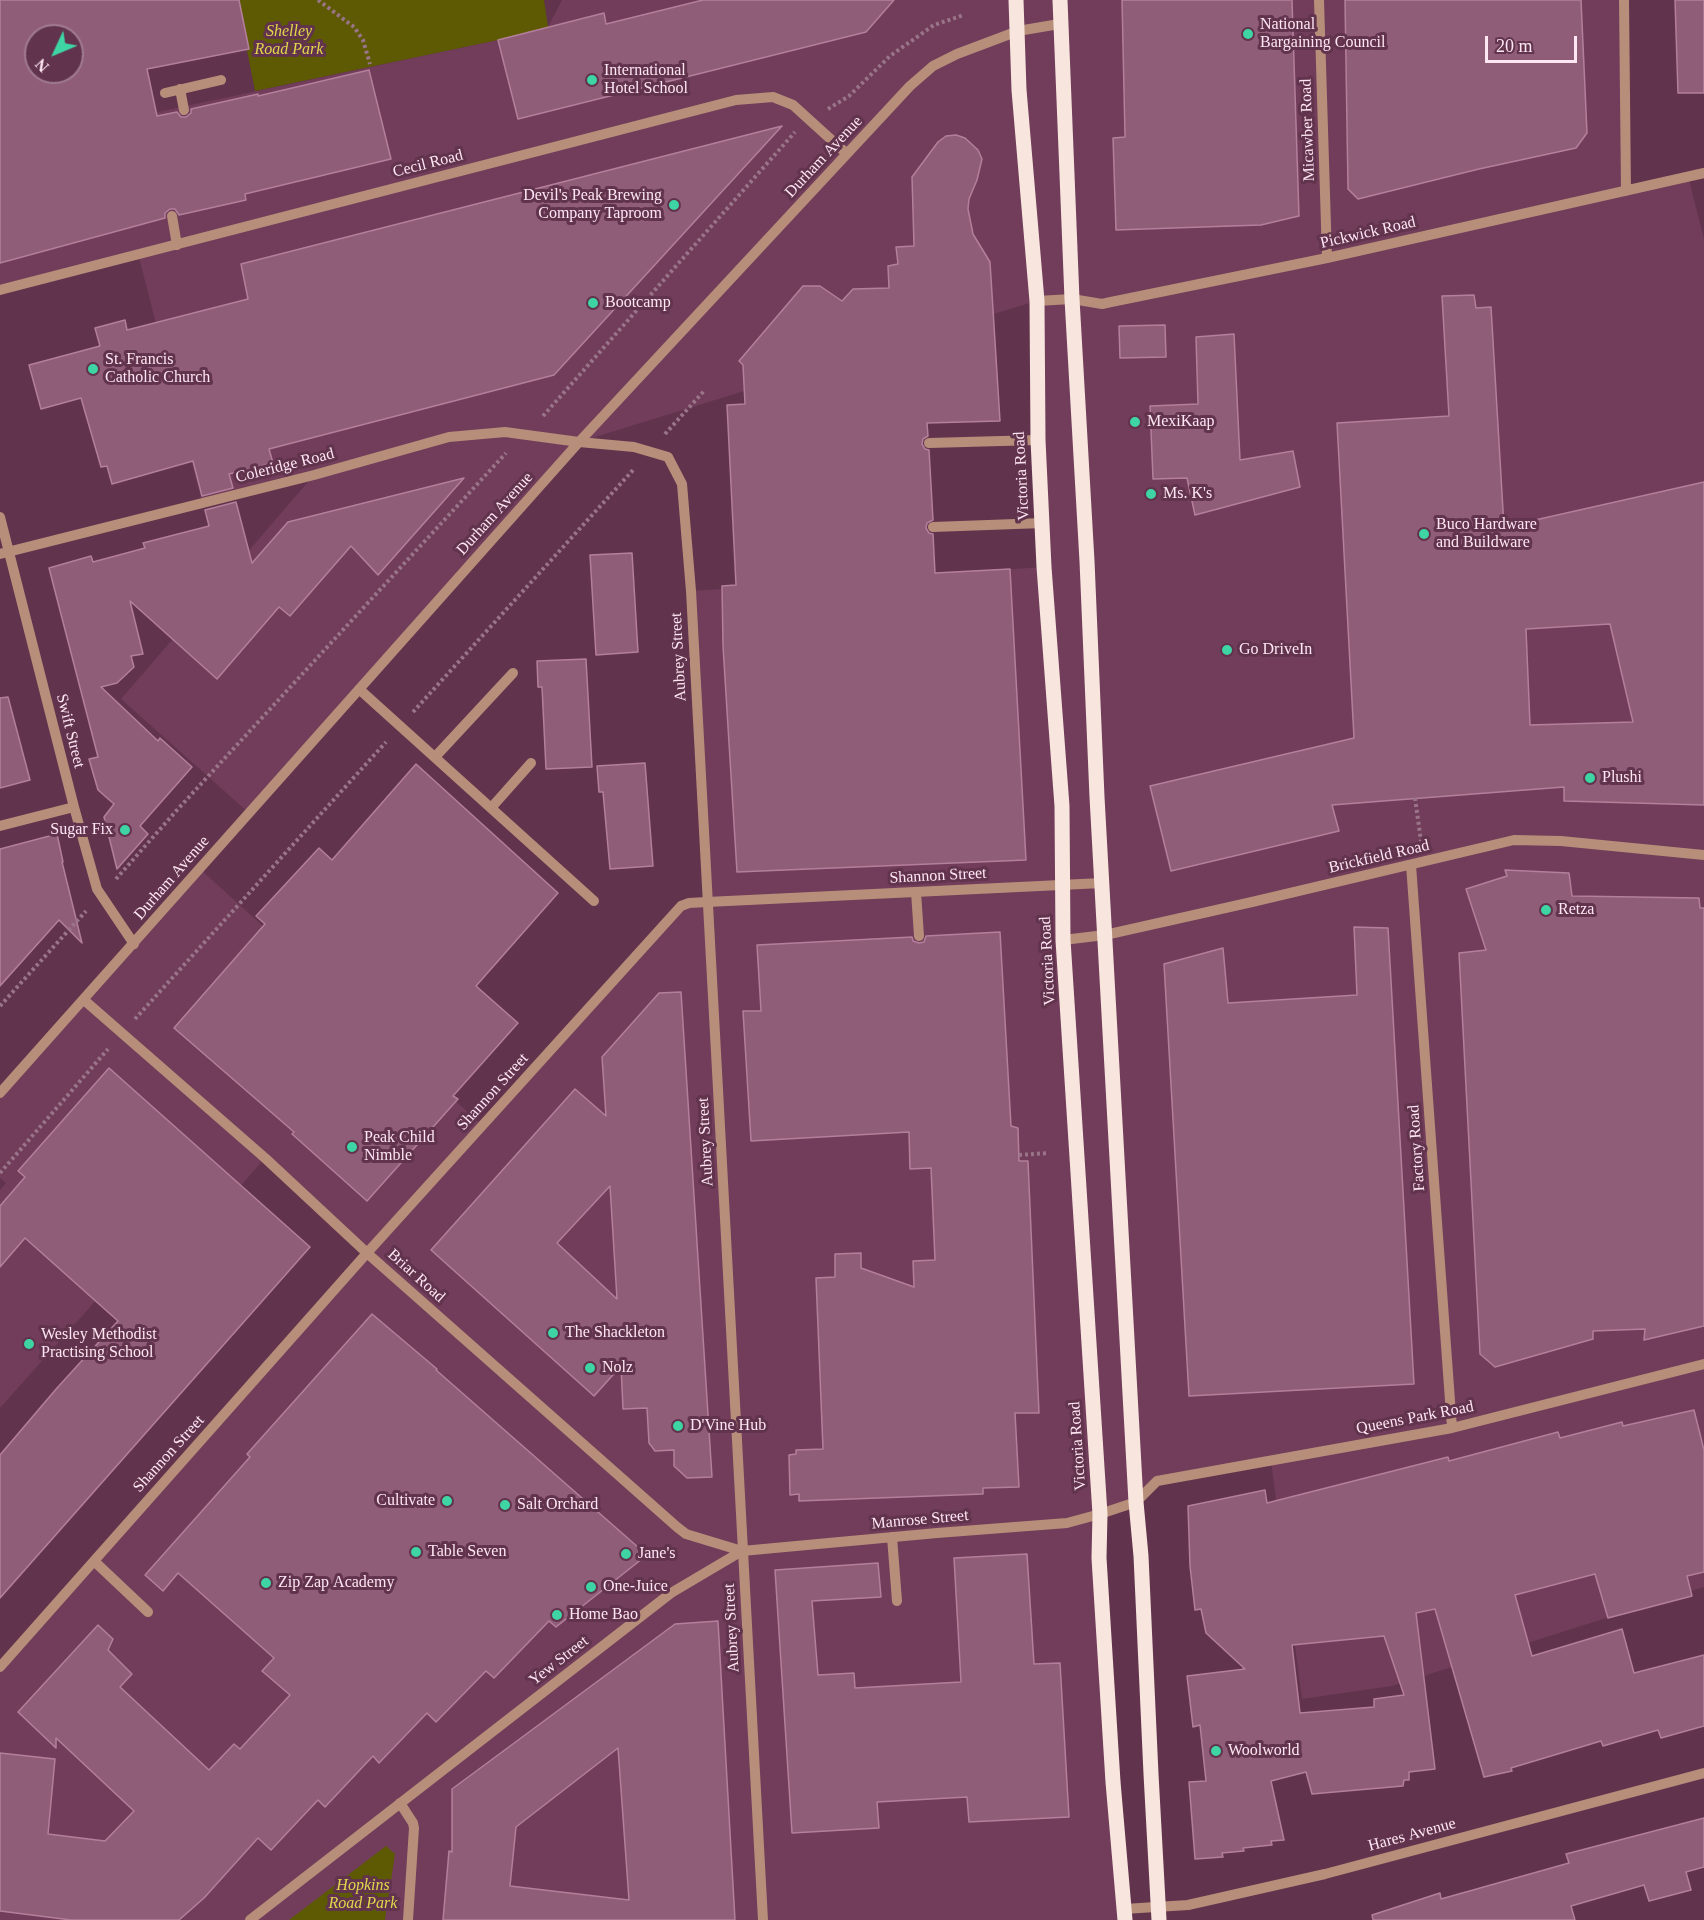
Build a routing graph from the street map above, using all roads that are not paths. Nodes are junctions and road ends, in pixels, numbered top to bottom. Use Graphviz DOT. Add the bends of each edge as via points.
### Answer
graph roads {
  1 [pos="1016,0"];
  2 [pos="1060,0"];
  3 [pos="1319,0"];
  4 [pos="1624,0"];
  5 [pos="1059,24"];
  6 [pos="1018,31"];
  7 [pos="220,80"];
  8 [pos="180,89"];
  9 [pos="165,93"];
  10 [pos="184,110"];
  11 [pos="847,154"];
  12 [pos="1704,172"];
  13 [pos="1626,191"];
  14 [pos="172,216"];
  15 [pos="177,245"];
  16 [pos="1327,258"];
  17 [pos="0,290"];
  18 [pos="1072,299"];
  19 [pos="1037,301"];
  20 [pos="1038,440"];
  21 [pos="579,442"];
  22 [pos="928,442"];
  23 [pos="0,517"];
  24 [pos="1042,523"];
  25 [pos="933,526"];
  26 [pos="4,553"];
  27 [pos="513,673"];
  28 [pos="359,689"];
  29 [pos="435,758"];
  30 [pos="531,763"];
  31 [pos="74,807"];
  32 [pos="491,808"];
  33 [pos="0,826"];
  34 [pos="1704,855"];
  35 [pos="1411,865"];
  36 [pos="1102,883"];
  37 [pos="1064,885"];
  38 [pos="916,892"];
  39 [pos="594,901"];
  40 [pos="707,902"];
  41 [pos="1105,935"];
  42 [pos="919,936"];
  43 [pos="1064,940"];
  44 [pos="134,944"];
  45 [pos="84,1000"];
  46 [pos="0,1093"];
  47 [pos="368,1253"];
  48 [pos="1704,1364"];
  49 [pos="1452,1428"];
  50 [pos="1137,1502"];
  51 [pos="1100,1514"];
  52 [pos="892,1537"];
  53 [pos="742,1551"];
  54 [pos="94,1561"];
  55 [pos="897,1601"];
  56 [pos="148,1612"];
  57 [pos="0,1667"];
  58 [pos="1704,1773"];
  59 [pos="400,1803"];
  60 [pos="1159,1913"];
  61 [pos="1125,1914"];
  62 [pos="250,1920"];
  63 [pos="408,1920"];
  64 [pos="763,1920"];
  1 -- 6 [label="main road, Victoria Road"];
  2 -- 5 [label="main road"];
  3 -- 16 [label="street, Micawber Road"];
  4 -- 13 [label="street"];
  5 -- 6 [label="street, Durham Avenue"];
  5 -- 18 [label="main road"];
  6 -- 11 [label="street, Durham Avenue" via="933,66"];
  6 -- 19 [label="main road, Victoria Road" via="1019,90"];
  7 -- 8 [label="street"];
  8 -- 9 [label="street"];
  8 -- 10 [label="street"];
  11 -- 15 [label="street, Cecil Road" via="793,105 773,97 736,100"];
  11 -- 21 [label="street, Durham Avenue"];
  12 -- 13 [label="street, Pickwick Road"];
  13 -- 16 [label="street, Pickwick Road"];
  14 -- 15 [label="street"];
  15 -- 17 [label="street, Cecil Road"];
  16 -- 18 [label="street, Pickwick Road" via="1102,304"];
  18 -- 19 [label="street, Pickwick Road"];
  18 -- 36 [label="main road"];
  19 -- 20 [label="main road, Victoria Road"];
  20 -- 22 [label="street"];
  20 -- 24 [label="main road, Victoria Road"];
  21 -- 26 [label="street, Coleridge Road" via="505,432 449,437"];
  21 -- 28 [label="street, Durham Avenue"];
  21 -- 40 [label="street, Aubrey Street" via="634,447 668,457 682,484"];
  23 -- 26 [label="street, Swift Street"];
  24 -- 25 [label="street"];
  24 -- 37 [label="main road, Victoria Road"];
  26 -- 31 [label="street, Swift Street"];
  27 -- 29 [label="street"];
  28 -- 29 [label="street"];
  28 -- 44 [label="street, Durham Avenue"];
  29 -- 32 [label="street"];
  30 -- 32 [label="street"];
  31 -- 33 [label="street"];
  31 -- 44 [label="street, Swift Street" via="97,889"];
  32 -- 39 [label="street"];
  34 -- 35 [label="street, Brickfield Road" via="1514,840"];
  35 -- 41 [label="street, Brickfield Road"];
  35 -- 49 [label="street, Factory Road"];
  36 -- 37 [label="street, Shannon Street"];
  36 -- 41 [label="main road"];
  37 -- 38 [label="street, Shannon Street"];
  37 -- 43 [label="main road, Victoria Road"];
  38 -- 40 [label="street, Shannon Street"];
  38 -- 42 [label="street"];
  40 -- 47 [label="street, Shannon Street" via="681,906"];
  40 -- 53 [label="street, Aubrey Street"];
  41 -- 43 [label="street, Brickfield Road"];
  41 -- 50 [label="main road"];
  43 -- 51 [label="main road, Victoria Road"];
  44 -- 45 [label="street, Durham Avenue"];
  45 -- 46 [label="street, Durham Avenue"];
  45 -- 47 [label="street, Briar Road"];
  47 -- 53 [label="street, Briar Road" via="677,1527"];
  47 -- 54 [label="street, Shannon Street"];
  48 -- 49 [label="street, Queens Park Road"];
  49 -- 50 [label="street, Queens Park Road" via="1157,1481"];
  50 -- 51 [label="street, Manrose Street"];
  50 -- 60 [label="main road"];
  51 -- 52 [label="street, Manrose Street" via="1067,1523"];
  51 -- 61 [label="main road, Victoria Road" via="1099,1558 1113,1782"];
  52 -- 53 [label="street, Manrose Street"];
  52 -- 55 [label="street"];
  53 -- 59 [label="street, Yew Street" via="671,1593"];
  53 -- 64 [label="street, Aubrey Street"];
  54 -- 56 [label="street"];
  54 -- 57 [label="street, Shannon Street"];
  58 -- 60 [label="street, Hares Avenue" via="1325,1874"];
  59 -- 62 [label="street, Yew Street"];
  59 -- 63 [label="street" via="414,1828"];
  60 -- 61 [label="street, Hares Avenue"];
}
